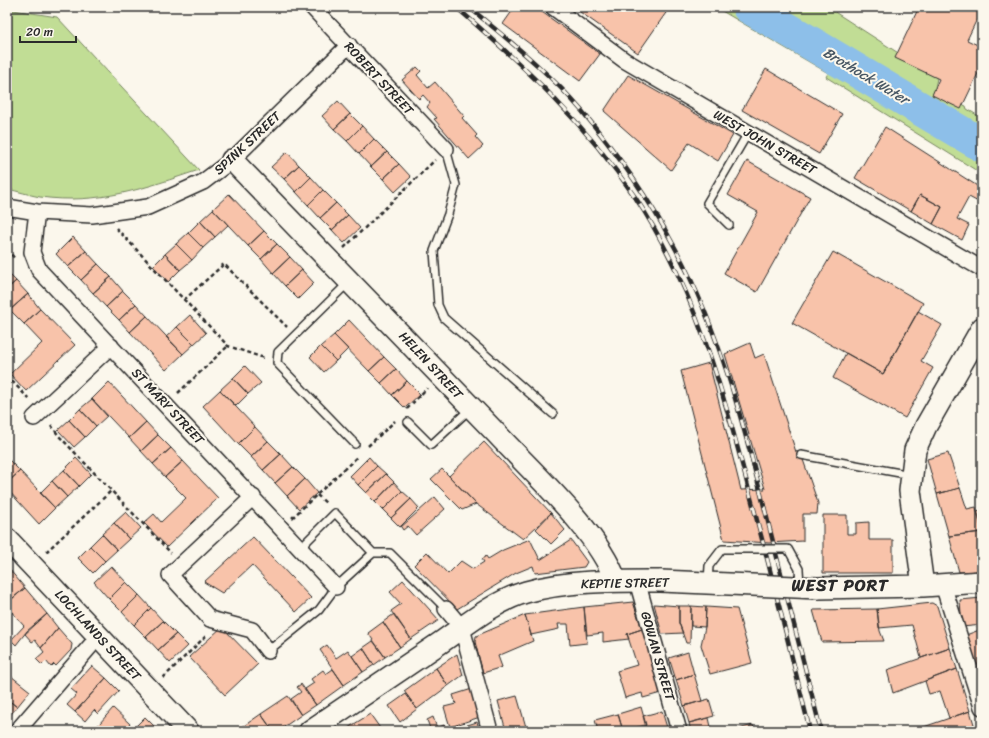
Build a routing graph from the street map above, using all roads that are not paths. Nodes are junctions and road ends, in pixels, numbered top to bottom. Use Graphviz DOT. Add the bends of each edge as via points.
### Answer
graph roads {
  1 [pos="312,7"];
  2 [pos="553,7"];
  3 [pos="349,45"];
  4 [pos="748,133"];
  5 [pos="446,150"];
  6 [pos="232,160"];
  7 [pos="7,207"];
  8 [pos="37,212"];
  9 [pos="729,225"];
  10 [pos="982,269"];
  11 [pos="351,281"];
  12 [pos="980,337"];
  13 [pos="111,346"];
  14 [pos="472,408"];
  15 [pos="552,414"];
  16 [pos="37,415"];
  17 [pos="408,422"];
  18 [pos="355,444"];
  19 [pos="801,455"];
  20 [pos="911,475"];
  21 [pos="253,497"];
  22 [pos="7,539"];
  23 [pos="300,548"];
  24 [pos="373,553"];
  25 [pos="616,581"];
  26 [pos="637,582"];
  27 [pos="982,582"];
  28 [pos="708,584"];
  29 [pos="933,586"];
  30 [pos="336,587"];
  31 [pos="809,588"];
  32 [pos="446,609"];
  33 [pos="462,628"];
  34 [pos="99,636"];
  35 [pos="268,651"];
  36 [pos="982,707"];
  37 [pos="18,731"];
  38 [pos="188,731"];
  39 [pos="310,731"];
  40 [pos="490,731"];
  41 [pos="679,731"];
  1 -- 3 [label="street, ROBERT STREET"];
  2 -- 4 [label="street, WEST JOHN STREET" via="624,60"];
  3 -- 5 [label="street, ROBERT STREET"];
  3 -- 6 [label="street, SPINK STREET"];
  4 -- 9 [label="lane" via="707,203"];
  4 -- 10 [label="street, WEST JOHN STREET"];
  5 -- 15 [label="lane" via="456,185 434,251 438,305 444,318"];
  6 -- 8 [label="street, SPINK STREET" via="203,182 148,207 92,215"];
  6 -- 11 [label="main road, HELEN STREET"];
  7 -- 8 [label="street, SPINK STREET"];
  8 -- 13 [label="street, ST MARY STREET" via="32,252 39,270"];
  11 -- 14 [label="main road, HELEN STREET"];
  11 -- 18 [label="lane" via="278,352 278,363"];
  12 -- 20 [label="main road" via="915,450"];
  13 -- 16 [label="street"];
  13 -- 21 [label="street, ST MARY STREET"];
  14 -- 17 [label="lane" via="431,446"];
  14 -- 25 [label="main road, HELEN STREET" via="563,504 604,554"];
  19 -- 20 [label="lane"];
  20 -- 29 [label="main road" via="910,491"];
  21 -- 23 [label="street, ST MARY STREET"];
  21 -- 35 [label="street" via="170,575 210,619 252,630"];
  22 -- 34 [label="main road, LOCHLANDS STREET"];
  23 -- 24 [label="lane" via="335,513"];
  23 -- 30 [label="street, ST MARY STREET"];
  24 -- 30 [label="lane"];
  24 -- 32 [label="lane" via="390,553"];
  25 -- 26 [label="main road, KEPTIE STREET"];
  25 -- 33 [label="main road, KEPTIE STREET" via="556,586 525,592"];
  26 -- 28 [label="main road, KEPTIE STREET, bridge"];
  26 -- 41 [label="street, GOWAN STREET"];
  27 -- 29 [label="main road, KEPTIE STREET"];
  28 -- 31 [label="main road, KEPTIE STREET, bridge"];
  28 -- 31 [label="lane, bridge" via="709,566 722,549 788,549"];
  29 -- 31 [label="main road, KEPTIE STREET"];
  29 -- 36 [label="street"];
  30 -- 35 [label="lane" via="319,610"];
  32 -- 33 [label="street"];
  33 -- 39 [label="main road, KEPTIE STREET"];
  33 -- 40 [label="street"];
  34 -- 37 [label="street"];
  34 -- 38 [label="main road, LOCHLANDS STREET"];
}
